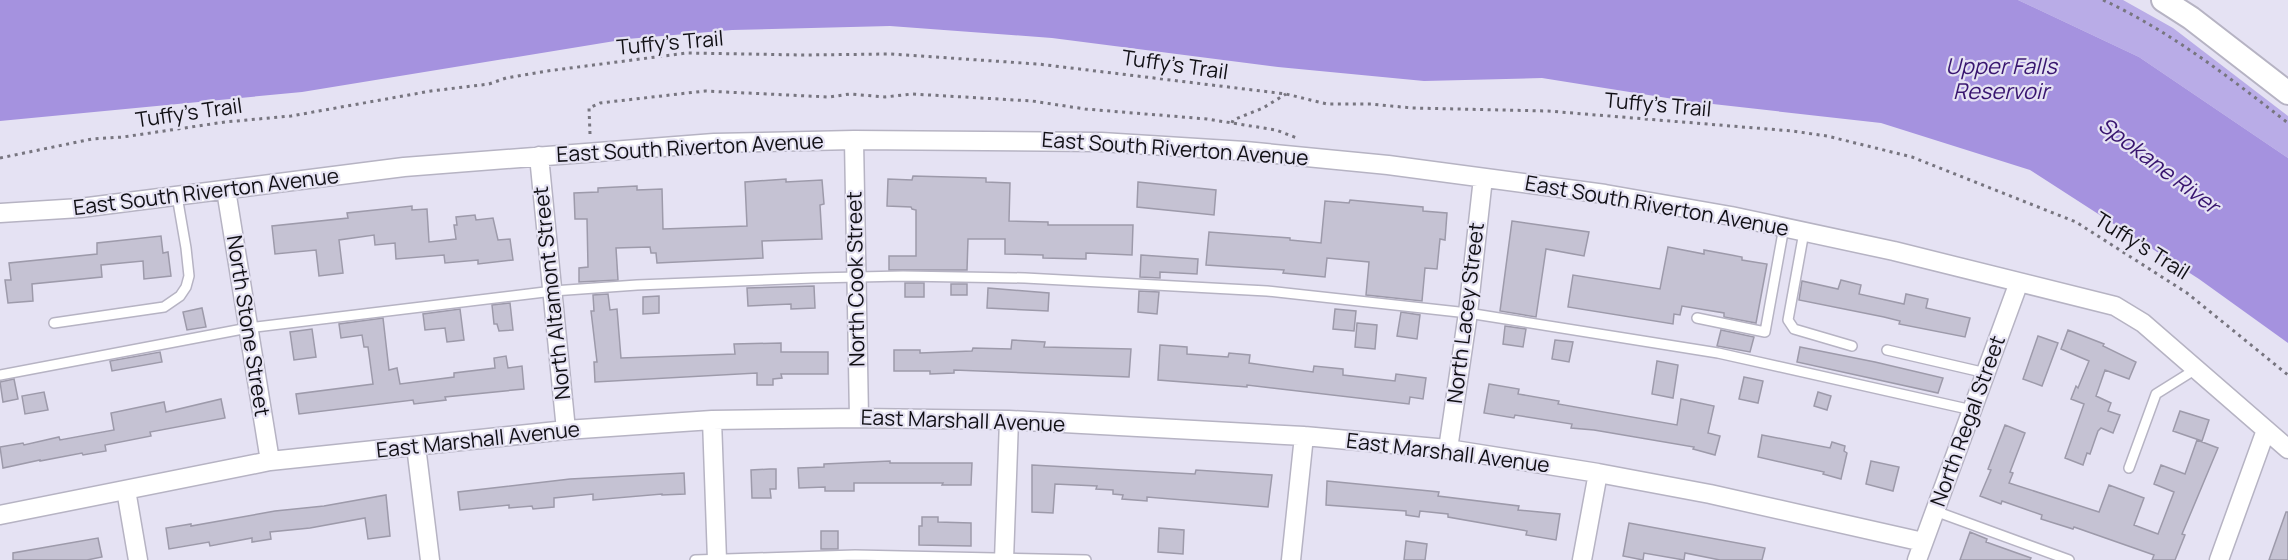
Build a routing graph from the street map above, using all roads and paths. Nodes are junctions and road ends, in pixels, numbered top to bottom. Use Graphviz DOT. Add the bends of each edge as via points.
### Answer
graph roads {
  1 [pos="2103,0"];
  2 [pos="2163,0"];
  3 [pos="2288,93"];
  4 [pos="1286,94"];
  5 [pos="1232,123"];
  6 [pos="2288,123"];
  7 [pos="590,134"];
  8 [pos="597,134"];
  9 [pos="579,135"];
  10 [pos="1285,139"];
  11 [pos="854,140"];
  12 [pos="539,156"];
  13 [pos="0,158"];
  14 [pos="1483,178"];
  15 [pos="226,190"];
  16 [pos="177,196"];
  17 [pos="0,213"];
  18 [pos="1784,227"];
  19 [pos="1804,232"];
  20 [pos="856,277"];
  21 [pos="2019,282"];
  22 [pos="553,291"];
  23 [pos="1468,313"];
  24 [pos="1697,318"];
  25 [pos="54,323"];
  26 [pos="248,328"];
  27 [pos="1852,346"];
  28 [pos="1887,350"];
  29 [pos="2196,369"];
  30 [pos="1986,373"];
  31 [pos="0,375"];
  32 [pos="2288,375"];
  33 [pos="1972,410"];
  34 [pos="859,418"];
  35 [pos="712,420"];
  36 [pos="1009,420"];
  37 [pos="566,430"];
  38 [pos="2266,430"];
  39 [pos="1304,436"];
  40 [pos="416,446"];
  41 [pos="1448,449"];
  42 [pos="2288,449"];
  43 [pos="270,461"];
  44 [pos="2129,468"];
  45 [pos="1598,473"];
  46 [pos="126,490"];
  47 [pos="1935,511"];
  48 [pos="0,515"];
  49 [pos="1923,542"];
  50 [pos="717,559"];
  51 [pos="1004,559"];
  52 [pos="138,560"];
  53 [pos="430,560"];
  54 [pos="695,560"];
  55 [pos="1086,560"];
  56 [pos="1291,560"];
  57 [pos="1582,560"];
  58 [pos="1917,560"];
  59 [pos="2069,560"];
  60 [pos="2219,560"];
  1 -- 6 [label="path" via="2140,17"];
  2 -- 3 [label="street"];
  4 -- 5 [label="path"];
  4 -- 13 [label="path, Tuffy's Trail" via="1038,64 890,54 687,52 547,71 291,116 92,139"];
  4 -- 32 [label="path, Tuffy's Trail" via="1353,106 1548,111 1792,131 1912,157 2076,222 2187,293"];
  5 -- 7 [label="path" via="969,97 705,91 600,102 589,108"];
  5 -- 10 [label="path" via="1276,130 1305,140"];
  7 -- 8 [label="path"];
  7 -- 9 [label="path"];
  11 -- 12 [label="street, East South Riverton Avenue" via="714,143"];
  11 -- 14 [label="street, East South Riverton Avenue" via="1030,140 1179,146"];
  11 -- 20 [label="street, North Cook Street"];
  12 -- 15 [label="street, East South Riverton Avenue" via="404,167"];
  12 -- 22 [label="street, North Altamont Street"];
  14 -- 18 [label="street, East South Riverton Avenue"];
  14 -- 23 [label="street, North Lacey Street"];
  15 -- 16 [label="street, East South Riverton Avenue"];
  15 -- 26 [label="street, North Stone Street"];
  16 -- 17 [label="street, East South Riverton Avenue"];
  16 -- 25 [label="lane" via="189,276 180,296 164,307"];
  18 -- 19 [label="street, East South Riverton Avenue"];
  18 -- 24 [label="lane" via="1765,332"];
  19 -- 21 [label="street, East South Riverton Avenue"];
  19 -- 27 [label="lane" via="1788,320 1794,329"];
  20 -- 22 [label="lane"];
  20 -- 23 [label="lane" via="1024,278 1267,291"];
  20 -- 34 [label="street, North Cook Street"];
  21 -- 29 [label="street, East South Riverton Avenue" via="2125,311"];
  21 -- 30 [label="street, North Regal Street"];
  22 -- 26 [label="lane"];
  22 -- 37 [label="street, North Altamont Street"];
  23 -- 33 [label="lane" via="1718,353"];
  23 -- 41 [label="street, North Lacey Street"];
  26 -- 31 [label="lane"];
  26 -- 43 [label="street, North Stone Street"];
  28 -- 30 [label="lane"];
  29 -- 38 [label="street, East South Riverton Avenue"];
  29 -- 44 [label="lane" via="2156,394"];
  30 -- 33 [label="street, North Regal Street"];
  33 -- 47 [label="street, North Regal Street"];
  34 -- 35 [label="street, East Marshall Avenue"];
  34 -- 36 [label="street, East Marshall Avenue"];
  35 -- 37 [label="street, East Marshall Avenue"];
  35 -- 50 [label="street"];
  36 -- 39 [label="street, East Marshall Avenue"];
  36 -- 51 [label="street"];
  37 -- 40 [label="street, East Marshall Avenue"];
  38 -- 42 [label="street, East South Riverton Avenue"];
  38 -- 60 [label="street"];
  39 -- 41 [label="street, East Marshall Avenue"];
  39 -- 56 [label="street"];
  40 -- 43 [label="street, East Marshall Avenue"];
  40 -- 53 [label="street"];
  41 -- 45 [label="street, East Marshall Avenue"];
  43 -- 46 [label="street, East Marshall Avenue"];
  45 -- 49 [label="street, East Marshall Avenue"];
  45 -- 57 [label="street"];
  46 -- 48 [label="street, East Marshall Avenue"];
  46 -- 52 [label="street"];
  47 -- 49 [label="street, North Regal Street"];
  47 -- 59 [label="lane"];
  49 -- 58 [label="street, North Regal Street"];
  50 -- 51 [label="lane" via="855,555"];
  50 -- 54 [label="lane"];
  51 -- 55 [label="lane"];
}
